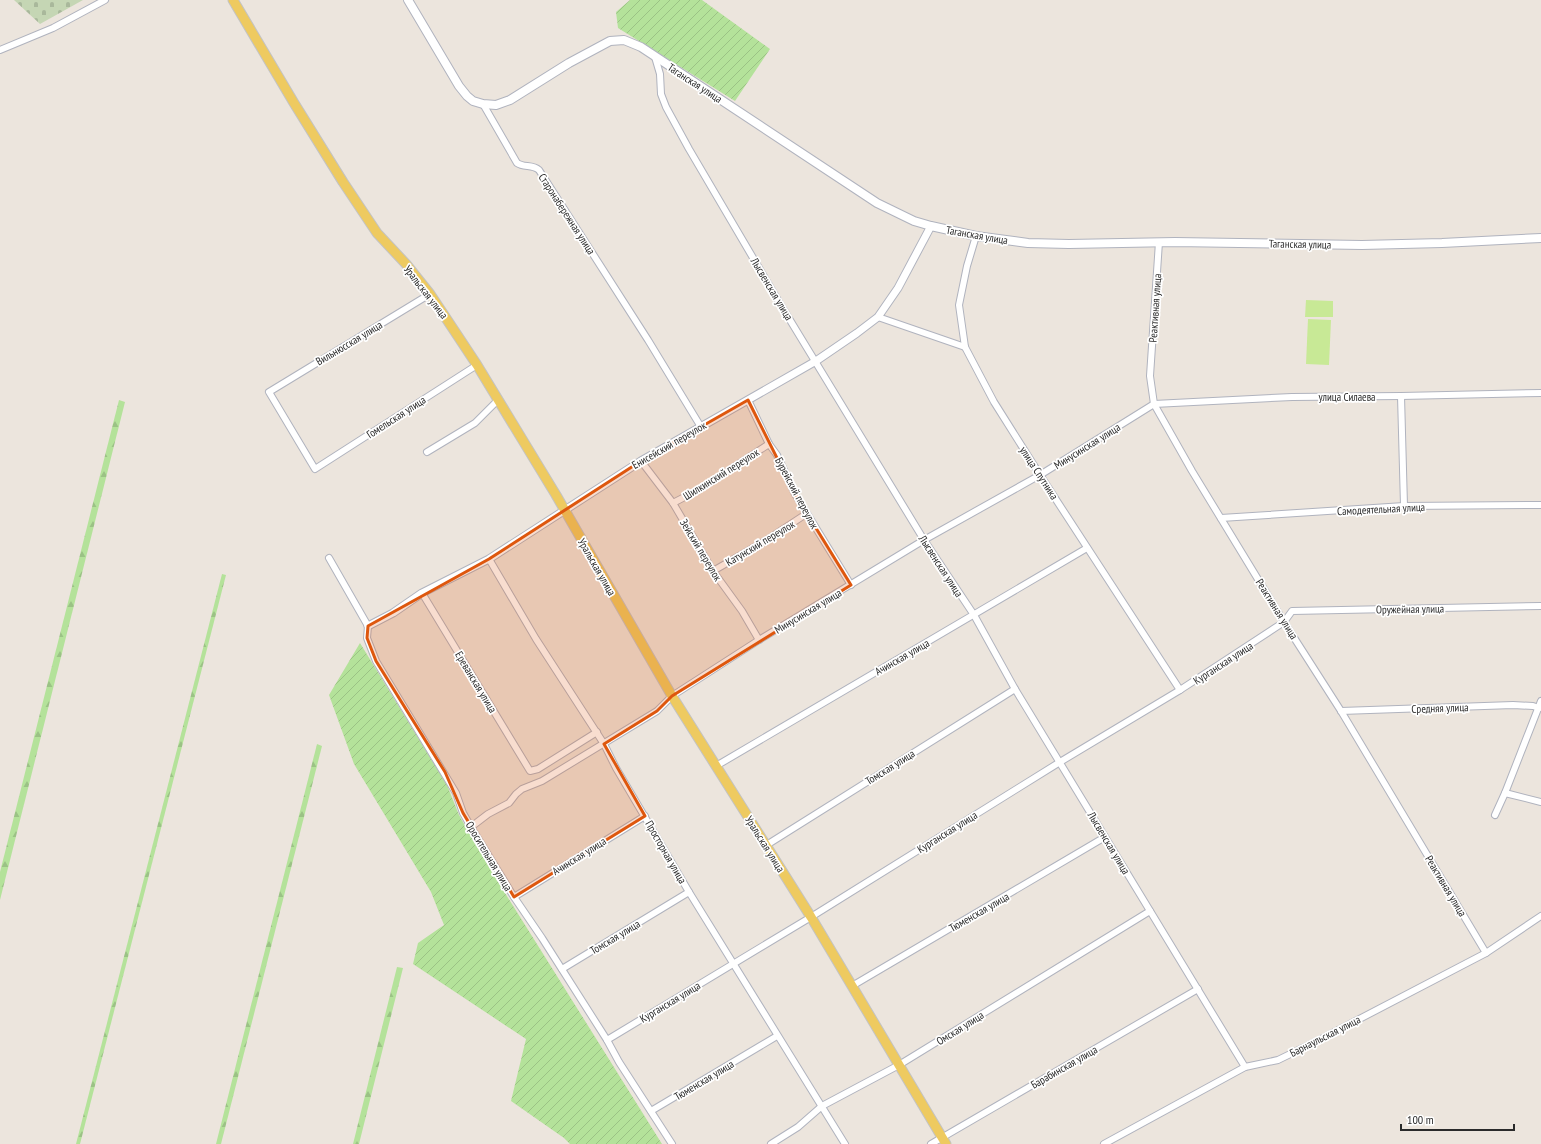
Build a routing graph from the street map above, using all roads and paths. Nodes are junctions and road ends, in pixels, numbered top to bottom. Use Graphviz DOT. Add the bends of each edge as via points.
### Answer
graph roads {
  1 [pos="105,0"];
  2 [pos="233,0"];
  3 [pos="408,0"];
  4 [pos="0,50"];
  5 [pos="656,57"];
  6 [pos="483,104"];
  7 [pos="931,226"];
  8 [pos="976,236"];
  9 [pos="1541,238"];
  10 [pos="1160,242"];
  11 [pos="430,294"];
  12 [pos="878,317"];
  13 [pos="965,347"];
  14 [pos="816,361"];
  15 [pos="477,366"];
  16 [pos="1541,393"];
  17 [pos="1401,396"];
  18 [pos="498,400"];
  19 [pos="748,400"];
  20 [pos="1154,404"];
  21 [pos="701,427"];
  22 [pos="769,444"];
  23 [pos="427,452"];
  24 [pos="642,461"];
  25 [pos="315,469"];
  26 [pos="1040,475"];
  27 [pos="673,503"];
  28 [pos="1541,505"];
  29 [pos="1404,506"];
  30 [pos="565,511"];
  31 [pos="806,514"];
  32 [pos="1221,518"];
  33 [pos="924,540"];
  34 [pos="1087,548"];
  35 [pos="329,558"];
  36 [pos="489,558"];
  37 [pos="713,571"];
  38 [pos="851,585"];
  39 [pos="422,594"];
  40 [pos="1541,606"];
  41 [pos="974,615"];
  42 [pos="1284,622"];
  43 [pos="368,626"];
  44 [pos="759,640"];
  45 [pos="1015,689"];
  46 [pos="1180,690"];
  47 [pos="672,696"];
  48 [pos="1541,701"];
  49 [pos="1539,708"];
  50 [pos="1341,711"];
  51 [pos="597,732"];
  52 [pos="604,744"];
  53 [pos="1060,762"];
  54 [pos="716,766"];
  55 [pos="1505,793"];
  56 [pos="1541,802"];
  57 [pos="1495,815"];
  58 [pos="645,816"];
  59 [pos="471,827"];
  60 [pos="1105,837"];
  61 [pos="766,846"];
  62 [pos="689,892"];
  63 [pos="514,897"];
  64 [pos="1150,911"];
  65 [pos="1541,916"];
  66 [pos="811,917"];
  67 [pos="1486,953"];
  68 [pos="733,964"];
  69 [pos="562,969"];
  70 [pos="852,986"];
  71 [pos="1198,989"];
  72 [pos="777,1036"];
  73 [pos="607,1040"];
  74 [pos="899,1065"];
  75 [pos="1245,1067"];
  76 [pos="822,1106"];
  77 [pos="651,1111"];
  78 [pos="944,1141"];
  79 [pos="672,1144"];
  80 [pos="771,1144"];
  81 [pos="845,1144"];
  82 [pos="931,1144"];
  83 [pos="1104,1144"];
  1 -- 4 [label="street" via="53,28"];
  2 -- 11 [label="main road, Уральская улица" via="294,103 377,233"];
  3 -- 6 [label="main road" via="459,86 467,96"];
  5 -- 6 [label="main road, Таганская улица" via="624,40 610,41 510,100 496,106"];
  5 -- 7 [label="main road, Таганская улица" via="877,203 914,221"];
  5 -- 14 [label="street, Лысвенская улица" via="661,94 666,107"];
  6 -- 21 [label="street, Старонабережная улица" via="517,163 539,170"];
  7 -- 8 [label="main road, Таганская улица"];
  7 -- 12 [label="street, Енисейский переулок" via="898,288"];
  8 -- 10 [label="main road, Таганская улица" via="1028,243"];
  8 -- 13 [label="street, улица Спутника" via="959,305"];
  9 -- 10 [label="main road, Таганская улица" via="1362,245"];
  10 -- 20 [label="street, Реактивная улица" via="1150,376"];
  11 -- 15 [label="main road, Уральская улица"];
  11 -- 25 [label="street, Вильнюсская улица" via="269,392"];
  12 -- 13 [label="street"];
  12 -- 14 [label="street, Енисейский переулок"];
  13 -- 26 [label="street, улица Спутника" via="994,402"];
  14 -- 19 [label="street, Енисейский переулок"];
  14 -- 33 [label="street, Лысвенская улица"];
  15 -- 18 [label="main road, Уральская улица"];
  15 -- 25 [label="street, Гомельская улица"];
  16 -- 17 [label="street, улица Силаева"];
  17 -- 20 [label="street, улица Силаева" via="1292,397"];
  17 -- 29 [label="street"];
  18 -- 23 [label="street" via="475,423"];
  18 -- 30 [label="main road, Уральская улица"];
  19 -- 21 [label="street, Енисейский переулок"];
  19 -- 22 [label="street, Бурейский переулок"];
  20 -- 26 [label="street, Минусинская улица"];
  20 -- 32 [label="street, Реактивная улица"];
  21 -- 24 [label="street, Енисейский переулок"];
  22 -- 27 [label="street, Шилкинский переулок" via="700,489"];
  22 -- 31 [label="street, Бурейский переулок"];
  24 -- 27 [label="street, Зейский переулок"];
  24 -- 30 [label="street, Енисейский переулок"];
  26 -- 33 [label="street, Минусинская улица"];
  26 -- 34 [label="street, улица Спутника"];
  27 -- 37 [label="street, Зейский переулок"];
  28 -- 29 [label="street, Самодеятельная улица"];
  29 -- 32 [label="street, Самодеятельная улица"];
  30 -- 36 [label="street, Енисейский переулок"];
  30 -- 47 [label="main road, Уральская улица"];
  31 -- 37 [label="street, Катунский переулок"];
  31 -- 38 [label="street, Бурейский переулок"];
  32 -- 42 [label="street, Реактивная улица"];
  33 -- 38 [label="street, Минусинская улица"];
  33 -- 41 [label="street, Лысвенская улица"];
  34 -- 41 [label="street, Ачинская улица"];
  34 -- 46 [label="street, улица Спутника"];
  35 -- 43 [label="street, Оросительная улица"];
  36 -- 39 [label="street, Енисейский переулок"];
  36 -- 51 [label="street, Просторная улица" via="536,639"];
  37 -- 44 [label="street, Зейский переулок"];
  38 -- 44 [label="street, Минусинская улица"];
  39 -- 43 [label="street, Енисейский переулок"];
  39 -- 51 [label="street, Ереванская улица" via="530,771 538,769"];
  40 -- 42 [label="street, Оружейная улица" via="1292,611"];
  41 -- 45 [label="street, Лысвенская улица"];
  41 -- 54 [label="street, Ачинская улица"];
  42 -- 46 [label="street, Курганская улица"];
  42 -- 50 [label="street, Реактивная улица"];
  43 -- 59 [label="street, Оросительная улица" via="367,638 376,661 456,793"];
  44 -- 47 [label="street, Минусинская улица"];
  45 -- 53 [label="street, Лысвенская улица"];
  45 -- 61 [label="street, Томская улица"];
  46 -- 53 [label="street, Курганская улица"];
  47 -- 52 [label="street, Минусинская улица" via="657,711"];
  47 -- 54 [label="main road, Уральская улица"];
  48 -- 49 [label="street"];
  49 -- 50 [label="street, Средняя улица" via="1513,705"];
  49 -- 55 [label="street"];
  50 -- 67 [label="street, Реактивная улица"];
  51 -- 52 [label="street, Просторная улица"];
  52 -- 58 [label="street, Просторная улица"];
  52 -- 59 [label="street, Минусинская улица" via="522,790 509,803"];
  53 -- 60 [label="street, Лысвенская улица"];
  53 -- 66 [label="street, Курганская улица"];
  54 -- 61 [label="main road, Уральская улица"];
  55 -- 56 [label="street"];
  55 -- 57 [label="street"];
  58 -- 62 [label="street, Просторная улица"];
  58 -- 63 [label="street, Ачинская улица"];
  59 -- 63 [label="street, Оросительная улица"];
  60 -- 64 [label="street, Лысвенская улица"];
  60 -- 70 [label="street, Тюменская улица"];
  61 -- 66 [label="main road, Уральская улица"];
  62 -- 68 [label="street, Просторная улица"];
  62 -- 69 [label="street, Томская улица"];
  63 -- 69 [label="street, Оросительная улица"];
  64 -- 71 [label="street, Лысвенская улица"];
  64 -- 74 [label="street, Омская улица"];
  65 -- 67 [label="street, Барнаульская улица"];
  66 -- 68 [label="street, Курганская улица"];
  66 -- 70 [label="main road, Уральская улица"];
  67 -- 75 [label="street, Барнаульская улица" via="1278,1060"];
  68 -- 72 [label="street, Просторная улица"];
  68 -- 73 [label="street, Курганская улица"];
  69 -- 73 [label="street, Оросительная улица"];
  70 -- 74 [label="main road, Уральская улица"];
  71 -- 75 [label="street, Лысвенская улица"];
  71 -- 78 [label="street, Барабинская улица"];
  72 -- 76 [label="street, Просторная улица"];
  72 -- 77 [label="street, Тюменская улица"];
  73 -- 77 [label="street, Оросительная улица"];
  74 -- 76 [label="street, Омская улица"];
  74 -- 78 [label="main road, Уральская улица"];
  75 -- 83 [label="street, Барнаульская улица"];
  76 -- 80 [label="street, Омская улица" via="798,1127"];
  76 -- 81 [label="street, Просторная улица"];
  77 -- 79 [label="street, Оросительная улица"];
  78 -- 82 [label="street, Барабинская улица"];
}
